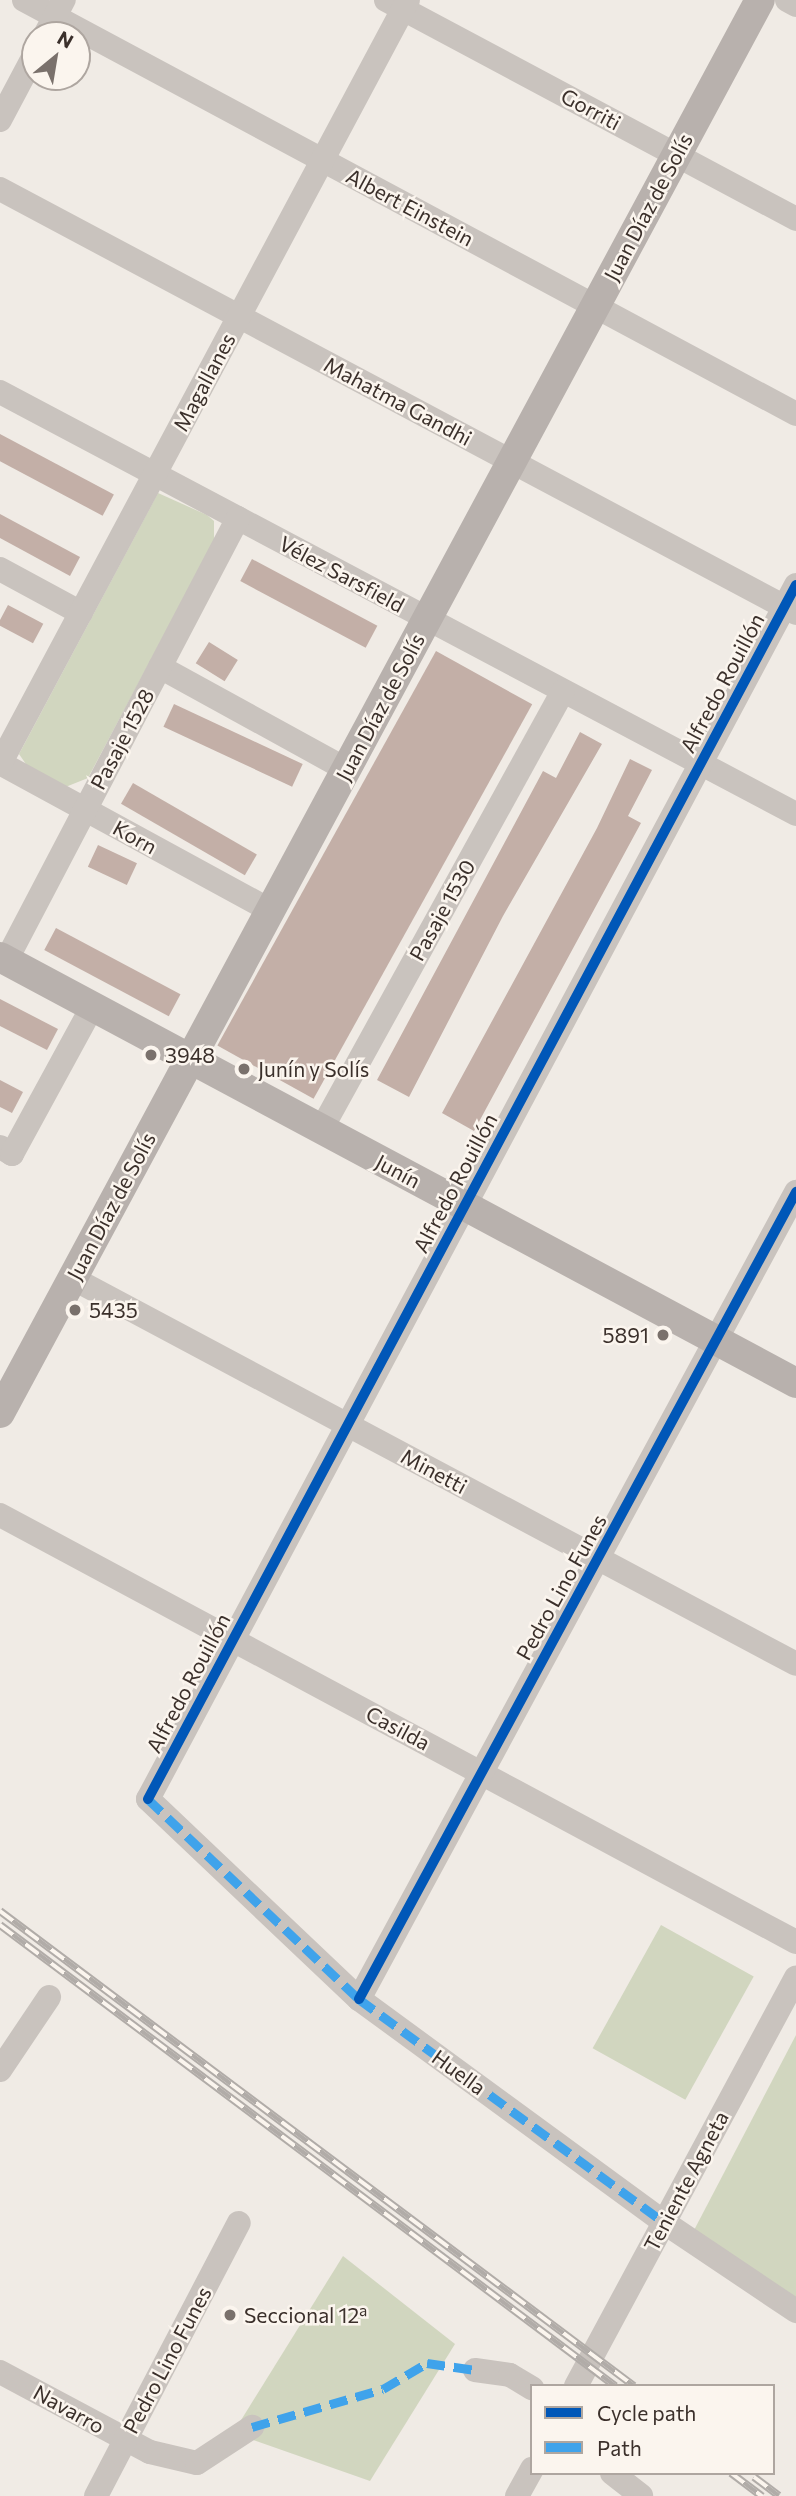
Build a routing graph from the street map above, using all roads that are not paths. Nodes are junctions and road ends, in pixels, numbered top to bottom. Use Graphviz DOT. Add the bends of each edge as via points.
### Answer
graph roads {
  1 [pos="24,0"];
  2 [pos="760,0"];
  3 [pos="786,0"];
  4 [pos="399,3"];
  5 [pos="796,5"];
  6 [pos="55,17"];
  7 [pos="21,80"];
  8 [pos="0,120"];
  9 [pos="676,155"];
  10 [pos="323,160"];
  11 [pos="0,189"];
  12 [pos="796,219"];
  13 [pos="595,306"];
  14 [pos="239,317"];
  15 [pos="0,392"];
  16 [pos="796,414"];
  17 [pos="512,461"];
  18 [pos="155,474"];
  19 [pos="237,518"];
  20 [pos="0,569"];
  21 [pos="792,601"];
  22 [pos="81,613"];
  23 [pos="427,619"];
  24 [pos="160,667"];
  25 [pos="563,691"];
  26 [pos="6,736"];
  27 [pos="0,763"];
  28 [pos="701,764"];
  29 [pos="347,770"];
  30 [pos="85,809"];
  31 [pos="796,814"];
  32 [pos="270,910"];
  33 [pos="3,959"];
  34 [pos="93,1007"];
  35 [pos="190,1060"];
  36 [pos="321,1130"];
  37 [pos="6,1151"];
  38 [pos="796,1192"];
  39 [pos="465,1206"];
  40 [pos="72,1278"];
  41 [pos="716,1341"];
  42 [pos="796,1383"];
  43 [pos="0,1413"];
  44 [pos="348,1425"];
  45 [pos="0,1515"];
  46 [pos="599,1559"];
  47 [pos="233,1640"];
  48 [pos="796,1664"];
  49 [pos="480,1773"];
  50 [pos="148,1799"];
  51 [pos="796,1942"];
  52 [pos="796,1976"];
  53 [pos="49,1997"];
  54 [pos="359,1998"];
  55 [pos="0,2070"];
  56 [pos="239,2223"];
  57 [pos="664,2223"];
  58 [pos="796,2311"];
  59 [pos="475,2371"];
  60 [pos="0,2372"];
  61 [pos="577,2384"];
  62 [pos="530,2387"];
  63 [pos="251,2427"];
  64 [pos="125,2440"];
  65 [pos="530,2473"];
  66 [pos="615,2475"];
  67 [pos="96,2496"];
  68 [pos="517,2496"];
  69 [pos="641,2496"];
  1 -- 6 [label="street, Albert Einstein"];
  2 -- 9 [label="main road, Juan Díaz de Solís"];
  3 -- 5 [label="street"];
  4 -- 9 [label="street, Gorriti"];
  4 -- 10 [label="street, Magallanes"];
  6 -- 10 [label="street, Albert Einstein"];
  7 -- 8 [label="street"];
  9 -- 12 [label="street, Gorriti"];
  9 -- 13 [label="main road, Juan Díaz de Solís"];
  10 -- 13 [label="street, Albert Einstein"];
  10 -- 14 [label="street, Magallanes"];
  11 -- 14 [label="street, Mahatma Gandhi"];
  13 -- 16 [label="street, Albert Einstein"];
  13 -- 17 [label="main road, Juan Díaz de Solís"];
  14 -- 17 [label="street, Mahatma Gandhi"];
  14 -- 18 [label="street, Magallanes"];
  15 -- 18 [label="street, Vélez Sarsfield"];
  17 -- 21 [label="street, Mahatma Gandhi"];
  17 -- 23 [label="main road, Juan Díaz de Solís"];
  18 -- 19 [label="street, Vélez Sarsfield"];
  18 -- 22 [label="street, Magallanes"];
  19 -- 23 [label="street, Vélez Sarsfield"];
  19 -- 24 [label="street, Pasaje 1528"];
  20 -- 22 [label="street"];
  21 -- 28 [label="street, Alfredo Rouillón"];
  22 -- 26 [label="street, Magallanes"];
  23 -- 25 [label="street, Vélez Sarsfield"];
  23 -- 29 [label="main road, Juan Díaz de Solís"];
  24 -- 29 [label="street"];
  24 -- 30 [label="street, Pasaje 1528"];
  25 -- 28 [label="street, Vélez Sarsfield"];
  25 -- 36 [label="street, Pasaje 1530"];
  26 -- 27 [label="street, Magallanes"];
  27 -- 30 [label="street, Korn"];
  28 -- 31 [label="street, Vélez Sarsfield"];
  28 -- 39 [label="street, Alfredo Rouillón"];
  29 -- 32 [label="main road, Juan Díaz de Solís"];
  30 -- 32 [label="street, Korn"];
  30 -- 33 [label="street, Pasaje 1528"];
  32 -- 35 [label="main road, Juan Díaz de Solís"];
  33 -- 34 [label="main road, Junín"];
  34 -- 35 [label="main road, Junín"];
  34 -- 37 [label="street"];
  35 -- 36 [label="main road, Junín"];
  35 -- 40 [label="main road, Juan Díaz de Solís"];
  36 -- 39 [label="main road, Junín"];
  38 -- 41 [label="street, Pedro Lino Funes"];
  39 -- 41 [label="main road, Junín"];
  39 -- 44 [label="street, Alfredo Rouillón"];
  40 -- 43 [label="main road, Juan Díaz de Solís"];
  40 -- 44 [label="street, Minetti"];
  41 -- 42 [label="main road, Junín"];
  41 -- 46 [label="street, Pedro Lino Funes"];
  44 -- 46 [label="street, Minetti"];
  44 -- 47 [label="street, Alfredo Rouillón"];
  45 -- 47 [label="street, Casilda"];
  46 -- 48 [label="street, Minetti"];
  46 -- 49 [label="street, Pedro Lino Funes"];
  47 -- 49 [label="street, Casilda"];
  47 -- 50 [label="street, Alfredo Rouillón"];
  49 -- 51 [label="street, Casilda"];
  49 -- 54 [label="street, Pedro Lino Funes"];
  50 -- 54 [label="street, Huella"];
  52 -- 57 [label="street, Teniente Agneta"];
  53 -- 55 [label="street"];
  54 -- 57 [label="street, Huella"];
  56 -- 64 [label="street, Pedro Lino Funes"];
  57 -- 58 [label="street, Huella"];
  57 -- 61 [label="street, Teniente Agneta"];
  59 -- 62 [label="street" via="510,2375"];
  60 -- 64 [label="street, Navarro"];
  63 -- 64 [label="street, Navarro" via="198,2463 150,2452"];
  64 -- 67 [label="street, Pedro Lino Funes"];
  65 -- 68 [label="street"];
  66 -- 69 [label="street"];
}
